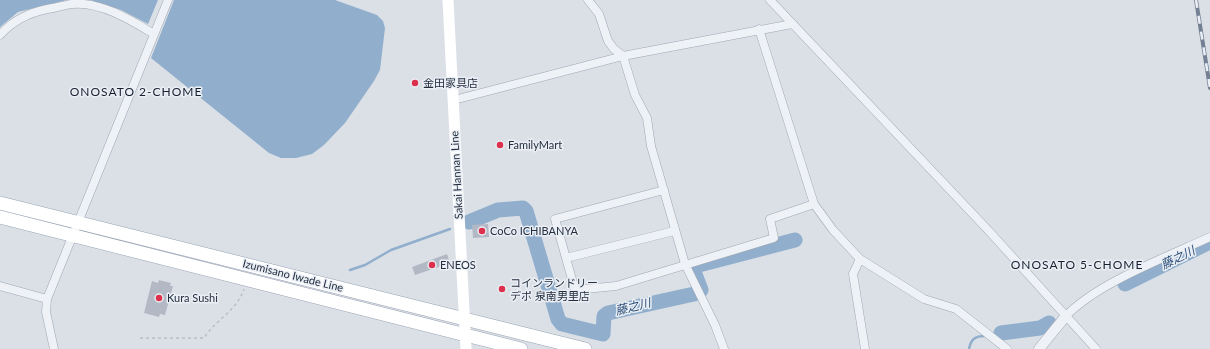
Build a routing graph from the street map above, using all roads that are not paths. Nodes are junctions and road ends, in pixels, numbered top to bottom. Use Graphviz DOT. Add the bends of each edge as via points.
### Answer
graph roads {
  1 [pos="168,0"];
  2 [pos="448,0"];
  3 [pos="588,0"];
  4 [pos="770,0"];
  5 [pos="792,24"];
  6 [pos="758,29"];
  7 [pos="154,34"];
  8 [pos="0,35"];
  9 [pos="623,56"];
  10 [pos="454,100"];
  11 [pos="664,190"];
  12 [pos="0,203"];
  13 [pos="814,204"];
  14 [pos="0,218"];
  15 [pos="78,222"];
  16 [pos="674,230"];
  17 [pos="71,236"];
  18 [pos="1210,237"];
  19 [pos="566,258"];
  20 [pos="860,259"];
  21 [pos="685,264"];
  22 [pos="0,286"];
  23 [pos="47,299"];
  24 [pos="1065,317"];
  25 [pos="464,318"];
  26 [pos="466,335"];
  27 [pos="54,349"];
  28 [pos="466,349"];
  29 [pos="521,349"];
  30 [pos="585,349"];
  31 [pos="724,349"];
  32 [pos="866,349"];
  33 [pos="1007,349"];
  34 [pos="1039,349"];
  35 [pos="1096,349"];
  1 -- 7 [label="street"];
  2 -- 10 [label="main road, Sakai Hannan Line"];
  3 -- 9 [label="street" via="599,14 608,41"];
  4 -- 5 [label="street"];
  5 -- 6 [label="street"];
  5 -- 24 [label="street" via="988,230"];
  6 -- 9 [label="street"];
  6 -- 13 [label="street"];
  7 -- 8 [label="street" via="135,22 97,7 72,4 34,12 9,24"];
  7 -- 15 [label="street"];
  9 -- 10 [label="street"];
  9 -- 11 [label="street" via="647,118 651,146"];
  10 -- 25 [label="main road, Sakai Hannan Line"];
  11 -- 16 [label="street"];
  11 -- 19 [label="street" via="555,219"];
  12 -- 15 [label="main road, Izumisano Iwade Line"];
  13 -- 20 [label="street" via="832,230"];
  13 -- 21 [label="street" via="770,219 774,238"];
  14 -- 17 [label="main road, Izumisano Iwade Line"];
  15 -- 17 [label="street"];
  15 -- 25 [label="main road, Izumisano Iwade Line"];
  16 -- 19 [label="street"];
  16 -- 21 [label="street"];
  17 -- 23 [label="street"];
  17 -- 26 [label="main road, Izumisano Iwade Line"];
  18 -- 24 [label="street" via="1120,279 1077,304"];
  19 -- 21 [label="street" via="575,290 616,286"];
  20 -- 32 [label="street" via="853,274"];
  20 -- 33 [label="street" via="924,300 956,310"];
  21 -- 31 [label="street"];
  22 -- 23 [label="street"];
  23 -- 27 [label="street" via="46,312"];
  24 -- 34 [label="street"];
  24 -- 35 [label="street"];
  25 -- 26 [label="main road, Sakai Hannan Line"];
  25 -- 30 [label="main road, Izumisano Iwade Line"];
  26 -- 28 [label="main road, Sakai Hannan Line"];
  26 -- 29 [label="main road, Izumisano Iwade Line"];
}
